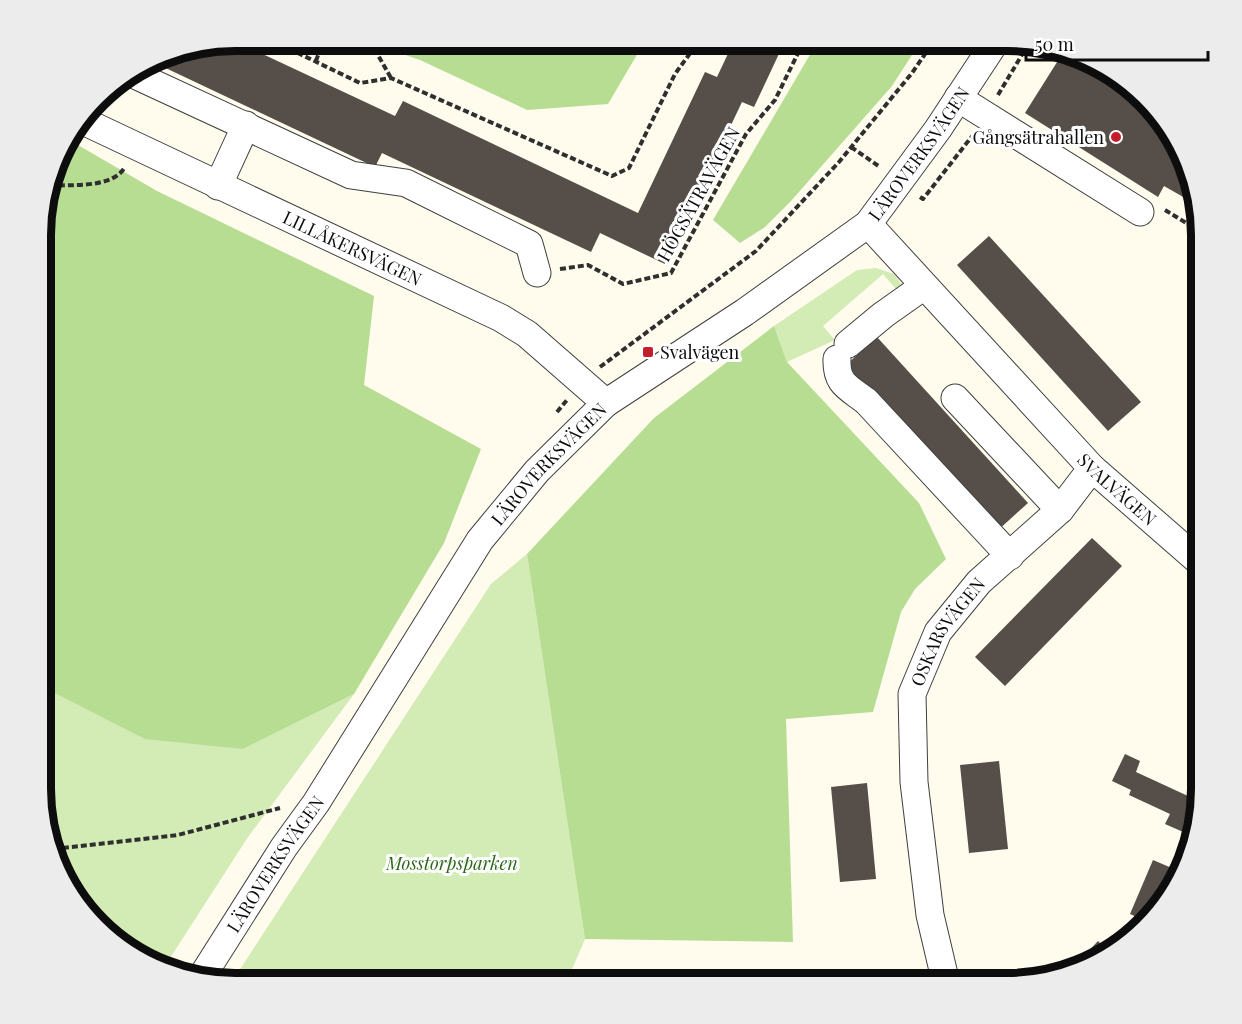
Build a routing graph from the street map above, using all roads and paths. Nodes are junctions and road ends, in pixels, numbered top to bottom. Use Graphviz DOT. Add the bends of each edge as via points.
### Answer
graph roads {
  1 [pos="296,51"];
  2 [pos="319,51"];
  3 [pos="376,51"];
  4 [pos="692,51"];
  5 [pos="799,51"];
  6 [pos="927,51"];
  7 [pos="989,51"];
  8 [pos="316,61"];
  9 [pos="140,78"];
  10 [pos="392,78"];
  11 [pos="958,98"];
  12 [pos="89,124"];
  13 [pos="246,125"];
  14 [pos="120,174"];
  15 [pos="59,185"];
  16 [pos="218,186"];
  17 [pos="1140,212"];
  18 [pos="868,224"];
  19 [pos="1191,227"];
  20 [pos="537,273"];
  21 [pos="924,286"];
  22 [pos="582,381"];
  23 [pos="955,398"];
  24 [pos="606,404"];
  25 [pos="1092,468"];
  26 [pos="1060,510"];
  27 [pos="1191,554"];
  28 [pos="1010,556"];
  29 [pos="316,803"];
  30 [pos="61,848"];
  31 [pos="206,970"];
  32 [pos="944,973"];
  1 -- 8 [label="path"];
  2 -- 8 [label="path"];
  3 -- 10 [label="path"];
  4 -- 10 [label="path" via="675,74 629,168 612,176"];
  5 -- 20 [label="path, HÖGSÄTRAVÄGEN" via="775,100 746,134 671,273 623,284 588,265"];
  6 -- 22 [label="path" via="839,162 756,251"];
  7 -- 11 [label="street, LÄROVERKSVÄGEN"];
  8 -- 10 [label="path" via="360,82"];
  9 -- 13 [label="street"];
  11 -- 17 [label="street"];
  11 -- 18 [label="street, LÄROVERKSVÄGEN"];
  12 -- 16 [label="street, LILLÅKERSVÄGEN"];
  13 -- 16 [label="street"];
  13 -- 20 [label="street" via="351,175 406,183 530,244"];
  14 -- 15 [label="path" via="105,182"];
  16 -- 22 [label="street, LILLÅKERSVÄGEN" via="501,318 527,334"];
  17 -- 19 [label="path" via="1157,205"];
  18 -- 21 [label="street, SVALVÄGEN"];
  18 -- 24 [label="street, LÄROVERKSVÄGEN"];
  21 -- 25 [label="street, SVALVÄGEN"];
  21 -- 28 [label="street" via="883,315 843,352 837,375"];
  22 -- 24 [label="street, LILLÅKERSVÄGEN"];
  23 -- 26 [label="street"];
  24 -- 29 [label="street, LÄROVERKSVÄGEN" via="537,471 480,540"];
  25 -- 26 [label="street, OSKARSVÄGEN"];
  25 -- 27 [label="street, SVALVÄGEN"];
  26 -- 28 [label="street, OSKARSVÄGEN"];
  28 -- 32 [label="street, OSKARSVÄGEN" via="979,582 938,632 912,694 914,782 930,915"];
  29 -- 30 [label="path" via="285,807 178,835"];
  29 -- 31 [label="street, LÄROVERKSVÄGEN"];
}
